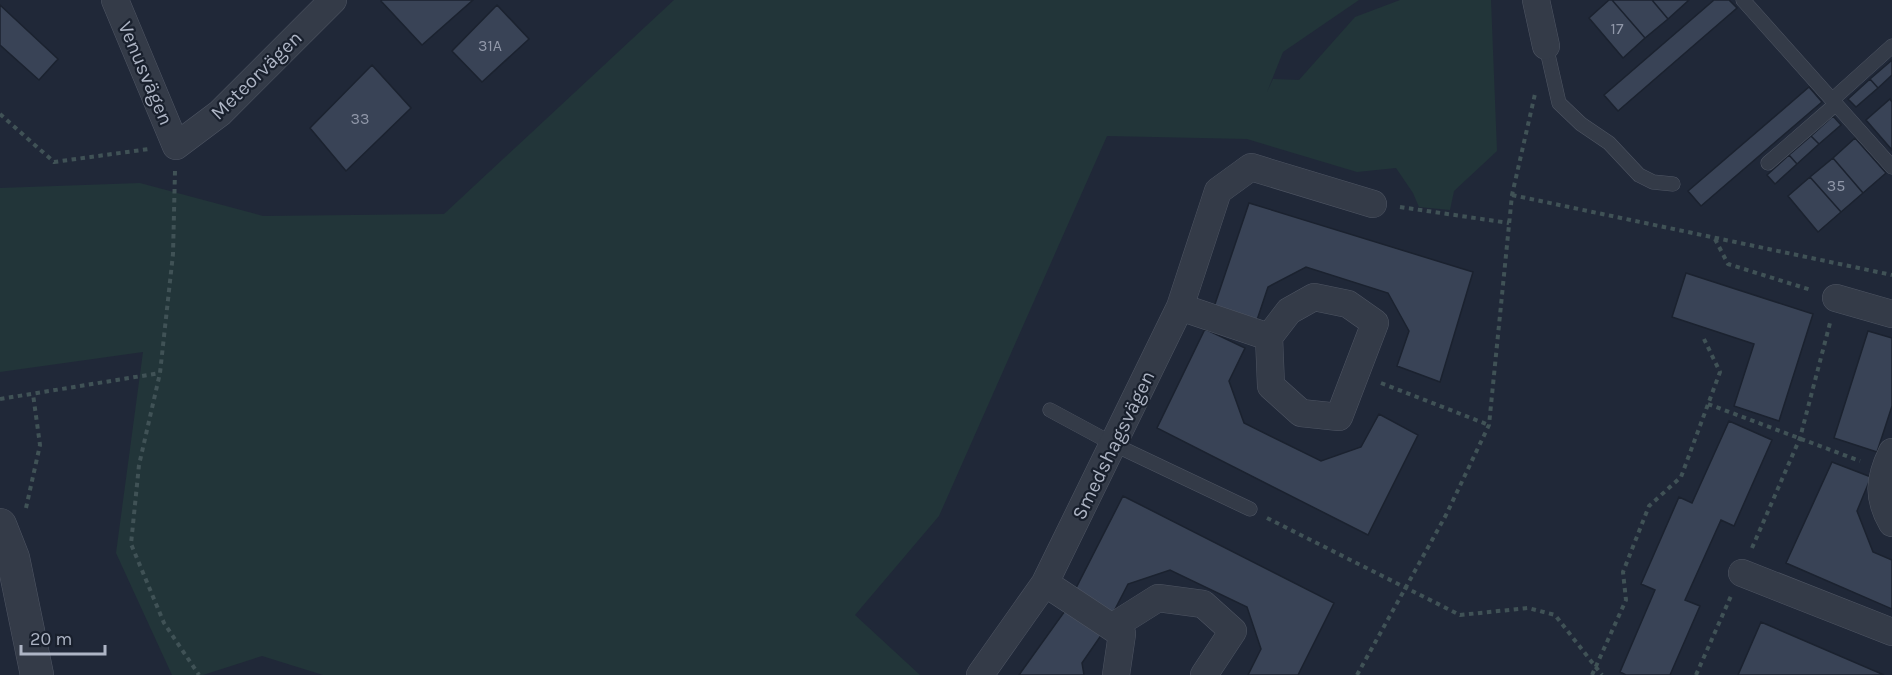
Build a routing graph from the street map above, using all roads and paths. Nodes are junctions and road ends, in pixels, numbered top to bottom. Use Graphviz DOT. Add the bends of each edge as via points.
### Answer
graph roads {
  1 [pos="115,0"];
  2 [pos="333,0"];
  3 [pos="1743,0"];
  4 [pos="1543,4"];
  5 [pos="1546,46"];
  6 [pos="1892,46"];
  7 [pos="1536,92"];
  8 [pos="1834,102"];
  9 [pos="0,114"];
  10 [pos="176,146"];
  11 [pos="1768,163"];
  12 [pos="1892,167"];
  13 [pos="1672,184"];
  14 [pos="1512,195"];
  15 [pos="1374,204"];
  16 [pos="1509,223"];
  17 [pos="1715,238"];
  18 [pos="1892,275"];
  19 [pos="1836,298"];
  20 [pos="1180,307"];
  21 [pos="1892,314"];
  22 [pos="1269,337"];
  23 [pos="1704,339"];
  24 [pos="160,373"];
  25 [pos="1356,374"];
  26 [pos="33,394"];
  27 [pos="0,399"];
  28 [pos="1708,404"];
  29 [pos="1050,410"];
  30 [pos="1489,425"];
  31 [pos="1800,438"];
  32 [pos="1113,444"];
  33 [pos="1888,461"];
  34 [pos="1250,509"];
  35 [pos="13,517"];
  36 [pos="1892,523"];
  37 [pos="1742,573"];
  38 [pos="1045,583"];
  39 [pos="1405,589"];
  40 [pos="1112,627"];
  41 [pos="1892,632"];
  42 [pos="1596,669"];
  43 [pos="37,675"];
  44 [pos="199,675"];
  45 [pos="980,675"];
  46 [pos="1116,675"];
  47 [pos="1204,675"];
  48 [pos="1357,675"];
  49 [pos="1592,675"];
  50 [pos="1602,675"];
  51 [pos="1696,675"];
  1 -- 10 [label="street, Venusvägen"];
  2 -- 10 [label="street, Meteorvägen" via="220,113"];
  3 -- 8 [label="lane"];
  4 -- 5 [label="street"];
  5 -- 13 [label="lane" via="1559,103 1609,143 1639,175 1653,182"];
  6 -- 8 [label="lane"];
  7 -- 14 [label="path"];
  8 -- 11 [label="lane"];
  8 -- 12 [label="lane"];
  9 -- 10 [label="path" via="54,162"];
  10 -- 24 [label="path" via="173,254"];
  14 -- 16 [label="path"];
  14 -- 17 [label="path"];
  15 -- 16 [label="path"];
  15 -- 20 [label="street, Smedshagsvägen" via="1251,167 1218,191"];
  16 -- 30 [label="path"];
  17 -- 18 [label="path"];
  17 -- 19 [label="path" via="1728,264"];
  19 -- 21 [label="street"];
  19 -- 31 [label="path"];
  20 -- 22 [label="street"];
  20 -- 32 [label="street, Smedshagsvägen"];
  22 -- 25 [label="street" via="1271,386 1301,412 1339,417"];
  22 -- 25 [label="street" via="1289,312 1314,297 1348,304 1375,323"];
  23 -- 28 [label="path" via="1720,372"];
  24 -- 26 [label="path"];
  24 -- 44 [label="path" via="139,465 131,544 164,623"];
  25 -- 30 [label="path"];
  26 -- 27 [label="path"];
  26 -- 35 [label="path" via="40,445"];
  28 -- 31 [label="path"];
  28 -- 42 [label="path" via="1681,477 1649,506 1623,572 1626,600"];
  29 -- 32 [label="lane"];
  30 -- 39 [label="path"];
  31 -- 33 [label="path"];
  31 -- 37 [label="path"];
  32 -- 34 [label="lane"];
  32 -- 38 [label="street, Smedshagsvägen"];
  33 -- 36 [label="street" via="1881,489 1884,509"];
  34 -- 39 [label="path"];
  35 -- 43 [label="street" via="13,558"];
  37 -- 41 [label="street"];
  37 -- 51 [label="path"];
  38 -- 40 [label="street"];
  38 -- 45 [label="street, Smedshagsvägen"];
  39 -- 42 [label="path" via="1460,615 1528,608 1555,615"];
  39 -- 48 [label="path"];
  40 -- 46 [label="street" via="1122,634"];
  40 -- 47 [label="street" via="1158,598 1203,604 1233,631"];
  42 -- 49 [label="path"];
  42 -- 50 [label="path"];
}
